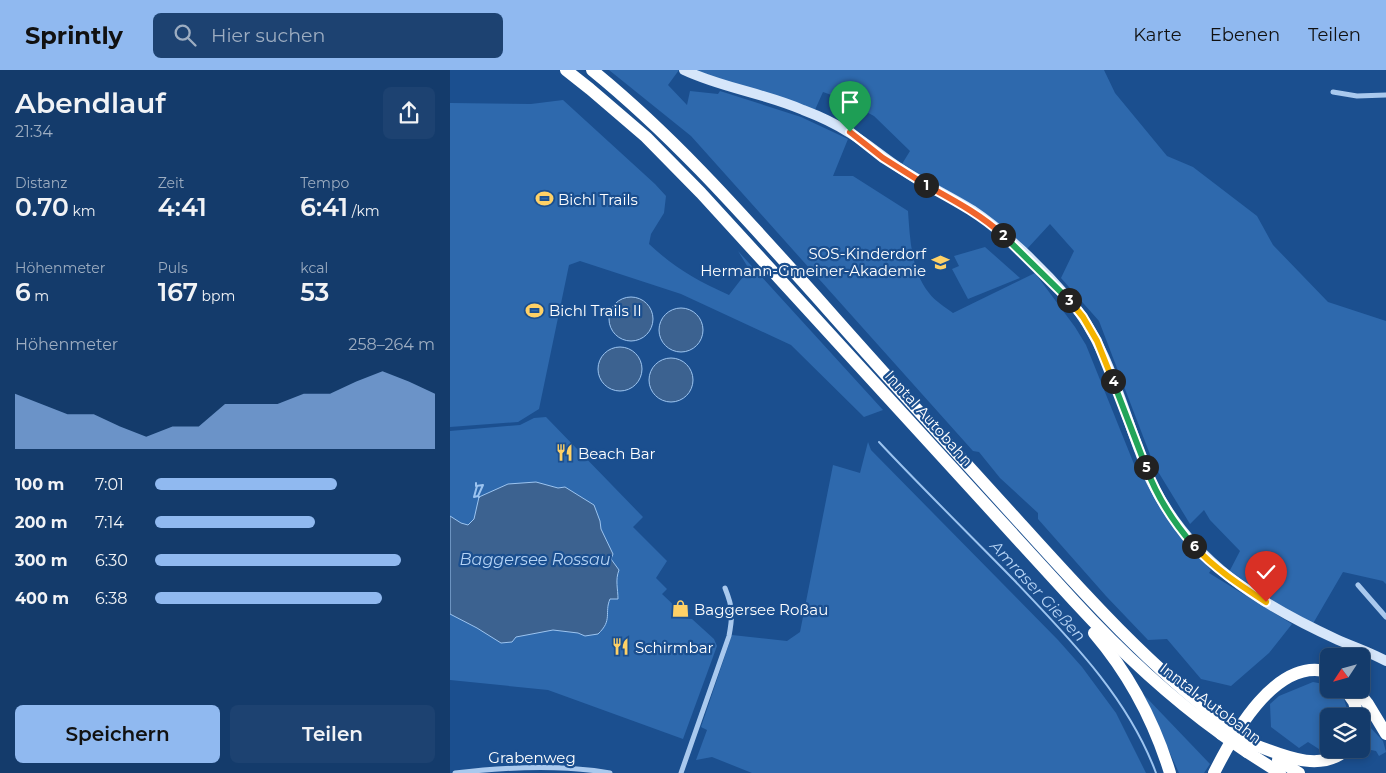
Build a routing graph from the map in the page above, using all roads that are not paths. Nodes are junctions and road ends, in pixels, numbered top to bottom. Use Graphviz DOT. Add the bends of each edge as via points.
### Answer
graph roads {
  1 [pos="566,70"];
  2 [pos="592,70"];
  3 [pos="684,70"];
  4 [pos="1333,92"];
  5 [pos="1386,95"];
  6 [pos="899,400"];
  7 [pos="1358,585"];
  8 [pos="725,588"];
  9 [pos="1074,601"];
  10 [pos="1386,617"];
  11 [pos="1386,661"];
  12 [pos="1320,671"];
  13 [pos="1320,677"];
  14 [pos="1363,698"];
  15 [pos="1224,730"];
  16 [pos="1386,734"];
  17 [pos="1251,749"];
  18 [pos="1334,758"];
  19 [pos="455,773"];
  20 [pos="610,773"];
  21 [pos="681,773"];
  22 [pos="1170,773"];
  23 [pos="1214,773"];
  24 [pos="1220,773"];
  25 [pos="1280,773"];
  26 [pos="1300,773"];
  1 -- 6 [label="highway, Inntal Autobahn" via="653,144"];
  2 -- 6 [label="highway, Inntal Autobahn" via="684,152 770,245"];
  3 -- 11 [label="main road" via="792,106 834,124 924,184 989,222 1040,269 1083,317 1097,341 1150,480 1176,522 1202,554 1234,582 1266,602 1325,634"];
  4 -- 5 [label="street" via="1357,96"];
  6 -- 9 [label="highway, Inntal Autobahn" via="908,420"];
  6 -- 15 [label="highway, Inntal Autobahn" via="920,413 1119,630"];
  7 -- 10 [label="street"];
  8 -- 21 [label="street" via="733,616 729,636"];
  9 -- 15 [label="highway, Inntal Autobahn" via="1148,676 1181,704"];
  9 -- 22 [label="highway" via="1139,699"];
  12 -- 23 [label="highway" via="1306,670 1287,677 1269,691"];
  13 -- 24 [label="highway" via="1291,682 1275,694 1240,739"];
  14 -- 16 [label="highway"];
  15 -- 17 [label="highway, Inntal Autobahn, bridge"];
  17 -- 18 [label="highway" via="1313,764"];
  17 -- 25 [label="highway, Inntal Autobahn"];
  17 -- 26 [label="highway, Inntal Autobahn"];
  19 -- 20 [label="street, Grabenweg" via="505,767"];
}
